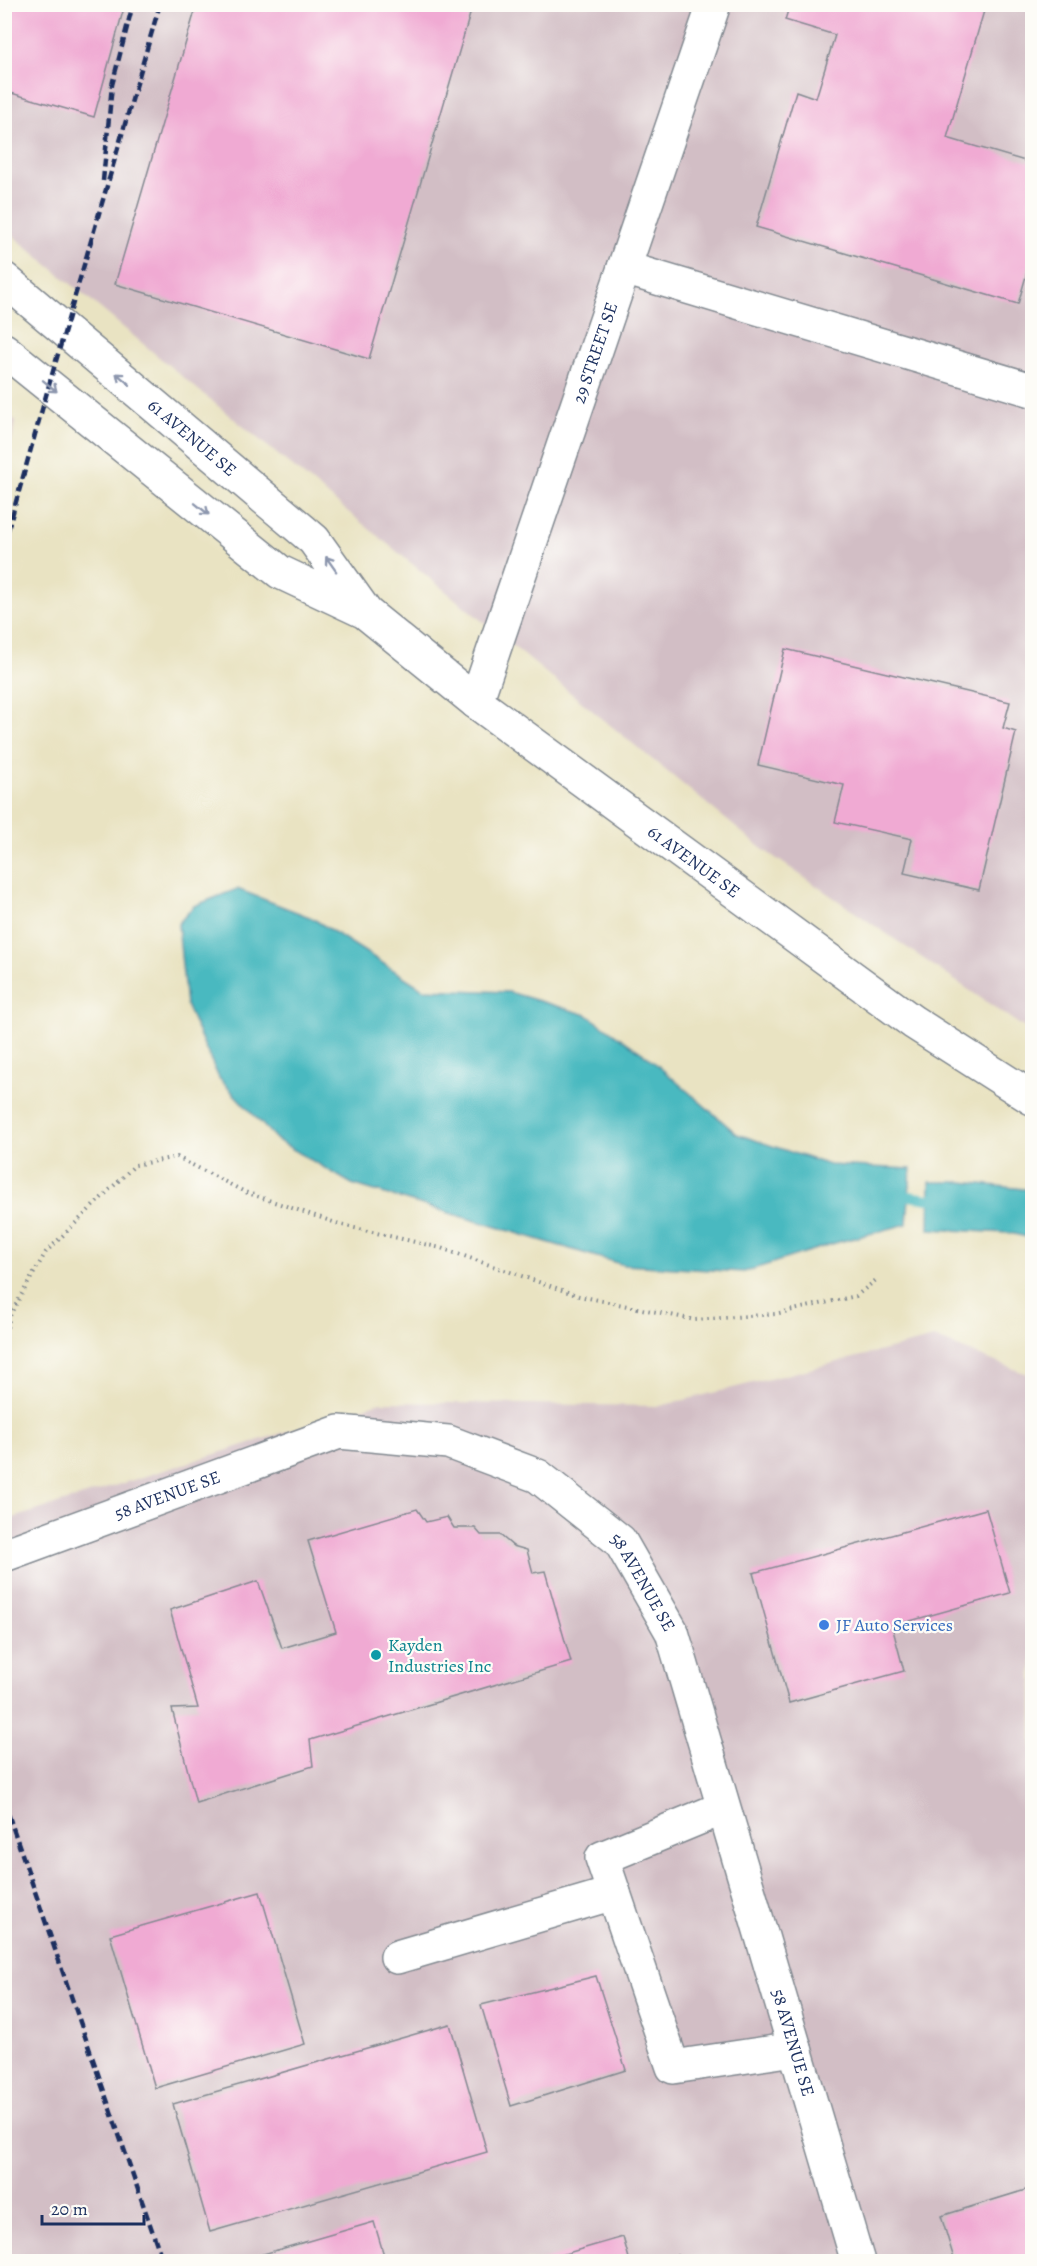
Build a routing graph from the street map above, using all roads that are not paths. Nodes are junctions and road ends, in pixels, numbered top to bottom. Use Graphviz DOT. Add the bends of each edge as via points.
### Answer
graph roads {
  1 [pos="714,4"];
  2 [pos="624,268"];
  3 [pos="4,279"];
  4 [pos="4,350"];
  5 [pos="1032,390"];
  6 [pos="365,612"];
  7 [pos="476,702"];
  8 [pos="1032,1098"];
  9 [pos="4,1555"];
  10 [pos="723,1808"];
  11 [pos="614,1893"];
  12 [pos="397,1957"];
  13 [pos="795,2049"];
  14 [pos="858,2262"];
  1 -- 2 [label="street, 29 STREET SE"];
  2 -- 5 [label="street"];
  2 -- 7 [label="street, 29 STREET SE"];
  6 -- 3 [label="street, 61 AVENUE SE, one-way" via="314,540"];
  4 -- 6 [label="street, 61 AVENUE SE, one-way" via="280,572"];
  6 -- 7 [label="street, 61 AVENUE SE"];
  7 -- 8 [label="street, 61 AVENUE SE" via="913,1022"];
  9 -- 10 [label="street, 58 AVENUE SE" via="339,1432 448,1442 538,1476 620,1541 672,1632"];
  10 -- 11 [label="street" via="602,1858"];
  10 -- 13 [label="street, 58 AVENUE SE"];
  11 -- 12 [label="street"];
  11 -- 13 [label="street" via="673,2067"];
  13 -- 14 [label="street, 58 AVENUE SE"];
}
